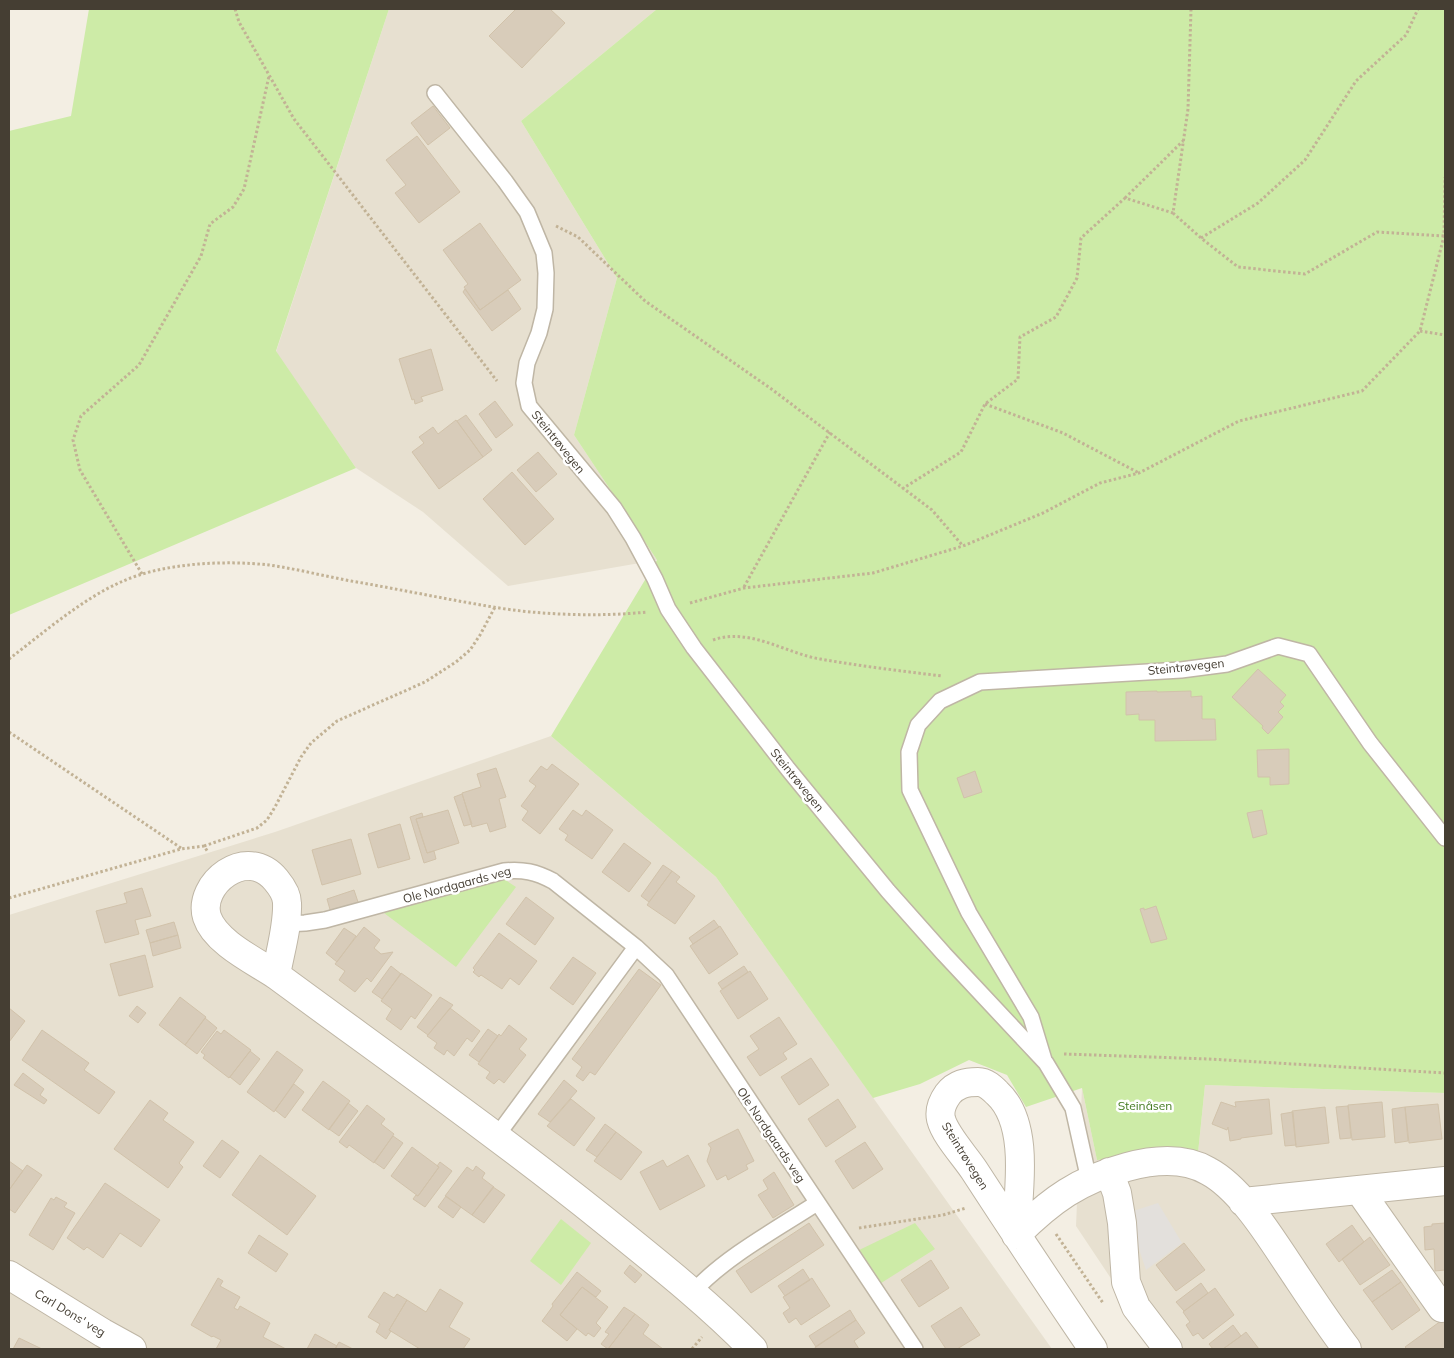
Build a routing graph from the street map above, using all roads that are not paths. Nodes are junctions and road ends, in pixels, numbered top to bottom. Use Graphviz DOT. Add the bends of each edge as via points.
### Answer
graph roads {
  1 [pos="435,93"];
  2 [pos="1445,838"];
  3 [pos="285,924"];
  4 [pos="636,947"];
  5 [pos="276,975"];
  6 [pos="1046,1063"];
  7 [pos="496,1137"];
  8 [pos="1099,1176"];
  9 [pos="1445,1181"];
  10 [pos="1359,1190"];
  11 [pos="1243,1202"];
  12 [pos="817,1203"];
  13 [pos="1016,1235"];
  14 [pos="9,1275"];
  15 [pos="693,1292"];
  16 [pos="1442,1308"];
  17 [pos="132,1349"];
  18 [pos="753,1349"];
  19 [pos="915,1349"];
  20 [pos="1094,1349"];
  21 [pos="1168,1349"];
  22 [pos="1347,1349"];
  1 -- 6 [label="lane, Steintrøvegen" via="527,212 544,253 545,309 524,383 529,406 614,508 638,546 668,610 788,769 888,891"];
  2 -- 6 [label="lane, Steintrøvegen" via="1370,743 1309,654 1278,646 1227,664 1181,670 980,682 940,701 918,725 909,752 910,790 968,913 1031,1017"];
  3 -- 4 [label="lane, Ole Nordgaards veg" via="325,920 504,870 518,869 553,880"];
  3 -- 5 [label="street"];
  3 -- 5 [label="street" via="287,902 282,888 261,867 236,867 212,889 207,916 216,932"];
  4 -- 7 [label="lane"];
  4 -- 12 [label="lane, Ole Nordgaards veg" via="666,975"];
  5 -- 7 [label="street"];
  6 -- 8 [label="lane, Steintrøvegen" via="1073,1108"];
  7 -- 15 [label="street"];
  8 -- 11 [label="street" via="1147,1162 1192,1164 1224,1182"];
  8 -- 13 [label="street" via="1065,1193 1040,1211"];
  8 -- 21 [label="street" via="1117,1193 1126,1282 1136,1308"];
  9 -- 10 [label="street"];
  10 -- 11 [label="street"];
  10 -- 16 [label="street"];
  11 -- 22 [label="street"];
  12 -- 15 [label="lane" via="722,1265"];
  12 -- 19 [label="lane, Ole Nordgaards veg"];
  13 -- 13 [label="street, Steintrøvegen" via="1020,1165 1013,1117 1009,1106 990,1087 982,1082 964,1083 956,1086 944,1100 941,1120"];
  13 -- 20 [label="street, Steintrøvegen"];
  14 -- 17 [label="street, Carl Dons' veg"];
  15 -- 18 [label="street"];
}
